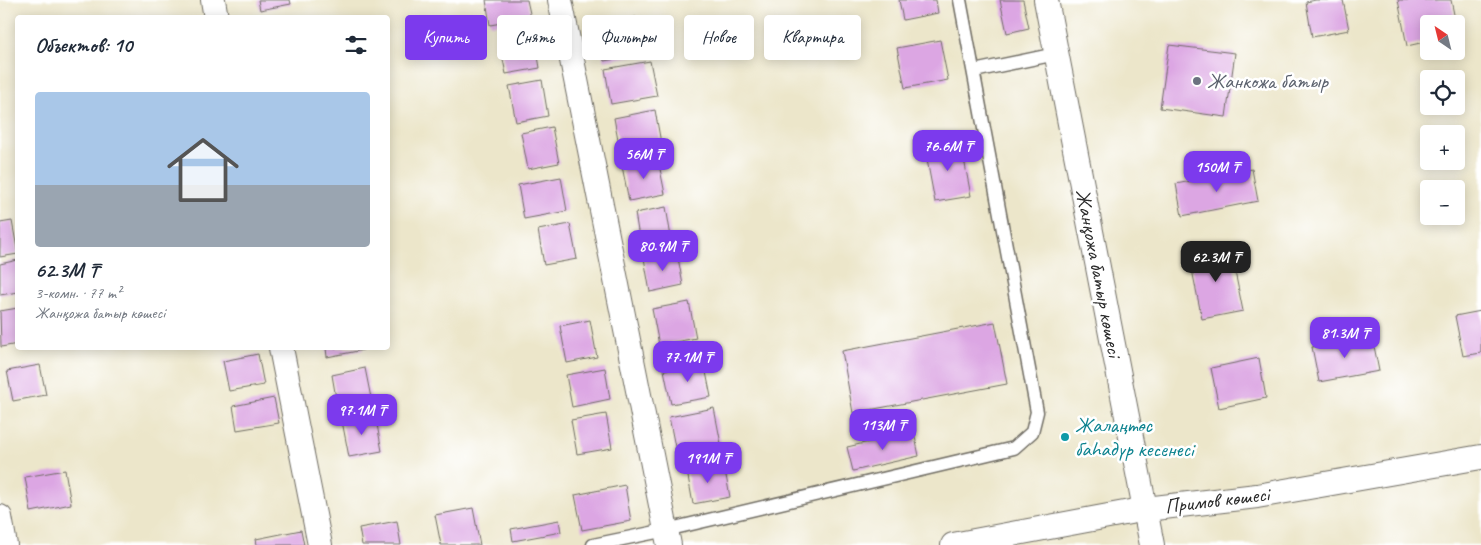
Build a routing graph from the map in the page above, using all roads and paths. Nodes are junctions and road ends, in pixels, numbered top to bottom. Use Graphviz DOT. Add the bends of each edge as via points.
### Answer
graph roads {
  1 [pos="213,0"];
  2 [pos="560,0"];
  3 [pos="960,0"];
  4 [pos="1046,0"];
  5 [pos="216,15"];
  6 [pos="1056,54"];
  7 [pos="974,71"];
  8 [pos="281,350"];
  9 [pos="1481,457"];
  10 [pos="1146,509"];
  11 [pos="0,517"];
  12 [pos="668,538"];
  13 [pos="5,545"];
  14 [pos="320,545"];
  15 [pos="593,545"];
  16 [pos="953,545"];
  17 [pos="1152,545"];
  1 -- 5 [label="street"];
  2 -- 12 [label="street"];
  3 -- 7 [label="lane"];
  4 -- 6 [label="street, Жанқожа батыр көшесі"];
  6 -- 7 [label="lane"];
  6 -- 10 [label="street, Жанқожа батыр көшесі"];
  7 -- 12 [label="lane" via="1037,412 1032,432 1014,448"];
  8 -- 14 [label="street"];
  9 -- 10 [label="street, Примов көшесі" via="1257,496"];
  10 -- 16 [label="street, Примов көшесі"];
  10 -- 17 [label="street, Жанқожа батыр көшесі"];
  11 -- 13 [label="street"];
  12 -- 15 [label="lane"];
}
